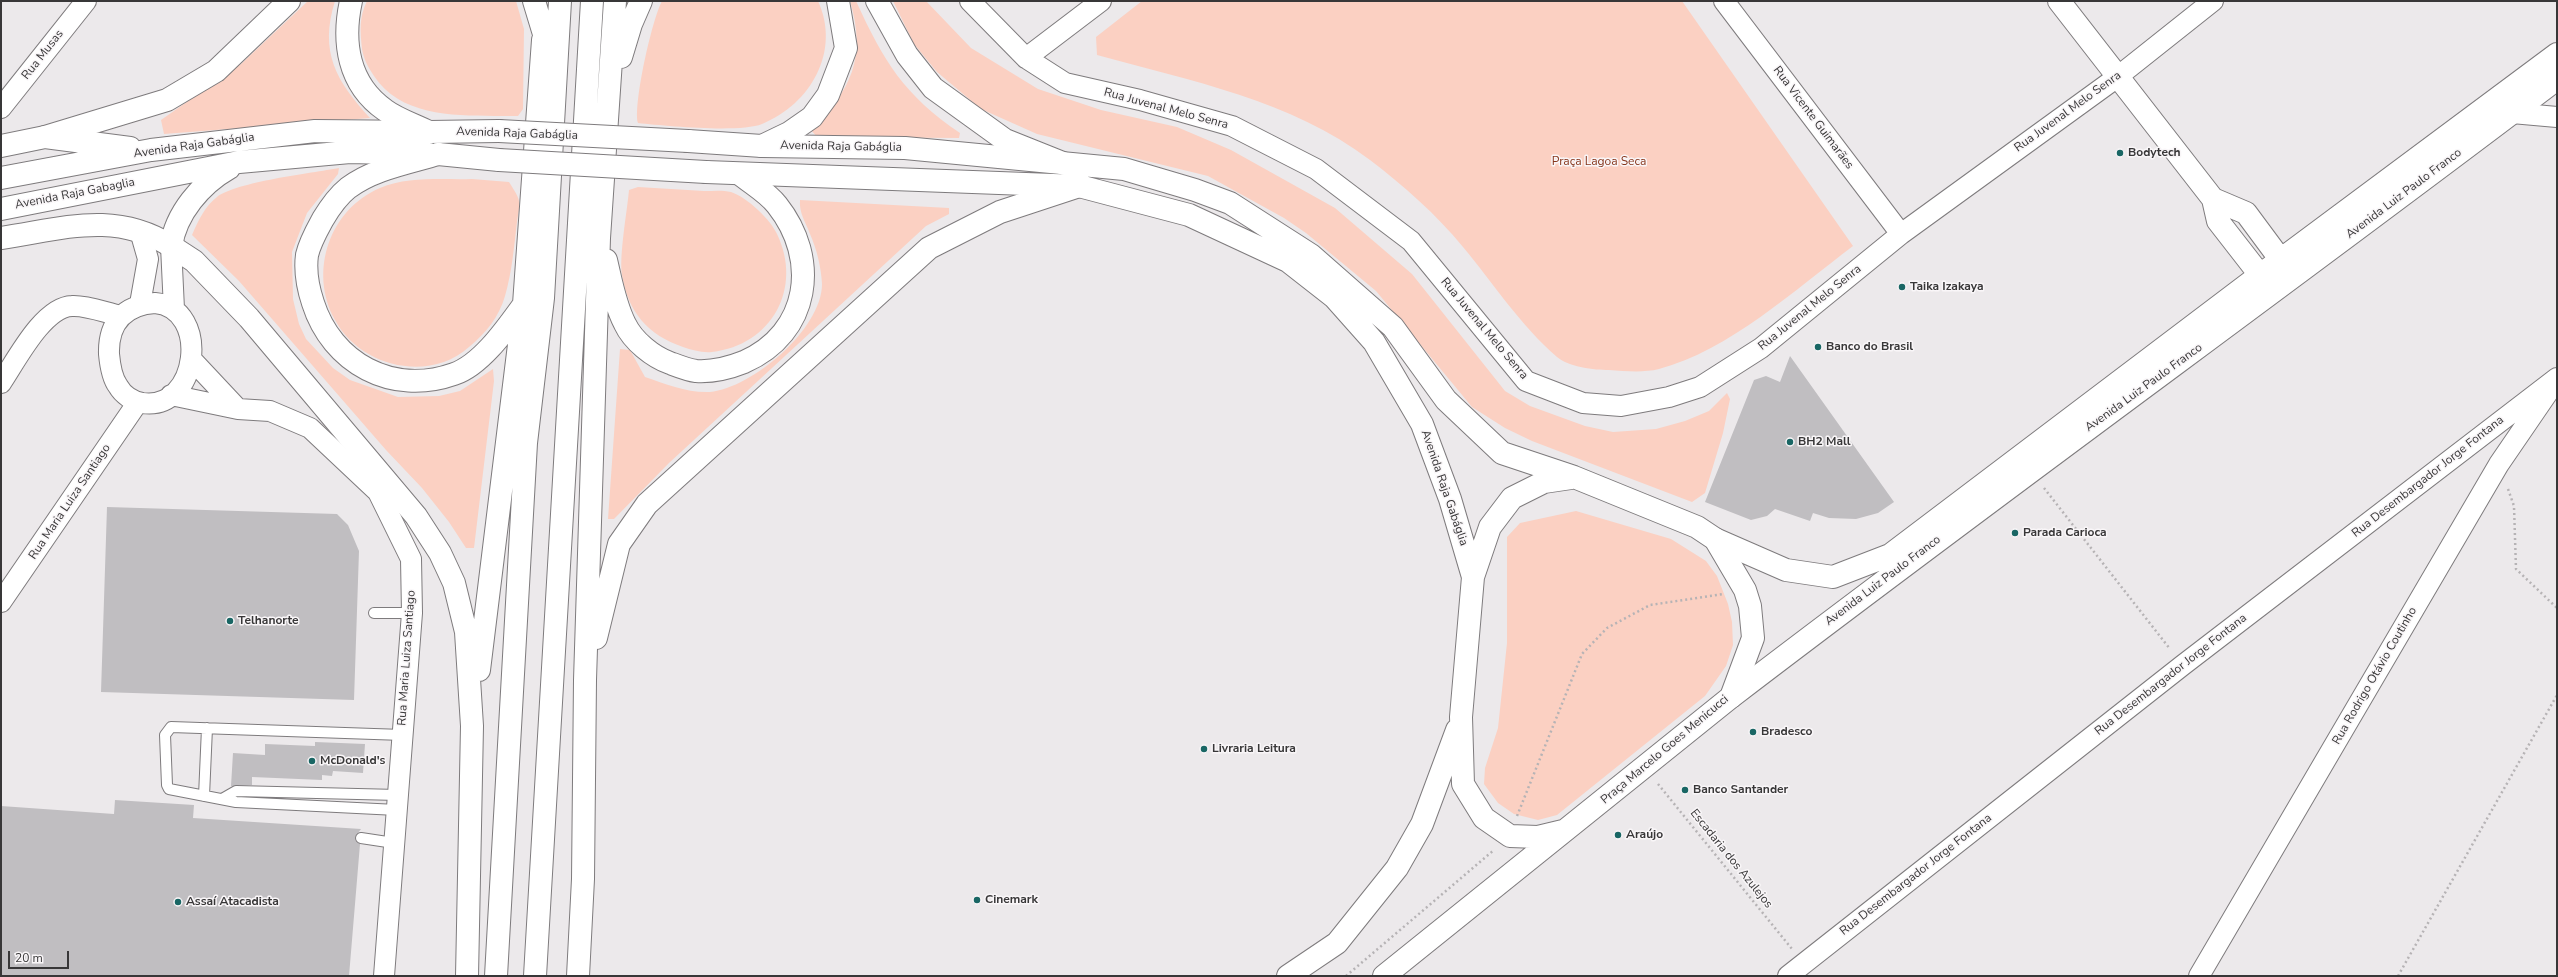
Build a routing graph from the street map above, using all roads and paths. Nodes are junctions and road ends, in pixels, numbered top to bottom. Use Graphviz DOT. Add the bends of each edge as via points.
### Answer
graph roads {
  1 [pos="86,1"];
  2 [pos="289,1"];
  3 [pos="351,1"];
  4 [pos="534,1"];
  5 [pos="546,1"];
  6 [pos="560,1"];
  7 [pos="592,1"];
  8 [pos="615,1"];
  9 [pos="641,1"];
  10 [pos="838,1"];
  11 [pos="878,1"];
  12 [pos="970,1"];
  13 [pos="1101,1"];
  14 [pos="1724,1"];
  15 [pos="2059,1"];
  16 [pos="2213,1"];
  17 [pos="544,34"];
  18 [pos="2557,54"];
  19 [pos="1026,58"];
  20 [pos="2557,67"];
  21 [pos="2534,69"];
  22 [pos="2116,78"];
  23 [pos="2557,79"];
  24 [pos="610,95"];
  25 [pos="1,108"];
  26 [pos="2512,113"];
  27 [pos="2557,117"];
  28 [pos="428,132"];
  29 [pos="45,137"];
  30 [pos="1,146"];
  31 [pos="762,146"];
  32 [pos="151,150"];
  33 [pos="438,154"];
  34 [pos="239,162"];
  35 [pos="1064,164"];
  36 [pos="740,174"];
  37 [pos="1,178"];
  38 [pos="149,180"];
  39 [pos="1078,186"];
  40 [pos="2213,199"];
  41 [pos="1,209"];
  42 [pos="140,230"];
  43 [pos="1902,234"];
  44 [pos="1,238"];
  45 [pos="599,238"];
  46 [pos="171,246"];
  47 [pos="2282,259"];
  48 [pos="2260,275"];
  49 [pos="2285,284"];
  50 [pos="140,304"];
  51 [pos="524,304"];
  52 [pos="174,309"];
  53 [pos="116,323"];
  54 [pos="193,361"];
  55 [pos="2557,379"];
  56 [pos="1,383"];
  57 [pos="172,395"];
  58 [pos="138,402"];
  59 [pos="238,409"];
  60 [pos="2499,464"];
  61 [pos="2030,471"];
  62 [pos="1574,477"];
  63 [pos="1715,539"];
  64 [pos="1473,577"];
  65 [pos="1745,590"];
  66 [pos="1,602"];
  67 [pos="2557,608"];
  68 [pos="374,613"];
  69 [pos="412,613"];
  70 [pos="2183,665"];
  71 [pos="585,680"];
  72 [pos="2557,695"];
  73 [pos="1730,697"];
  74 [pos="1461,718"];
  75 [pos="472,726"];
  76 [pos="207,728"];
  77 [pos="403,735"];
  78 [pos="1644,767"];
  79 [pos="204,796"];
  80 [pos="222,799"];
  81 [pos="397,802"];
  82 [pos="1568,830"];
  83 [pos="1510,836"];
  84 [pos="362,838"];
  85 [pos="394,843"];
  86 [pos="1804,963"];
  87 [pos="466,974"];
  88 [pos="384,976"];
  89 [pos="496,976"];
  90 [pos="536,976"];
  91 [pos="578,976"];
  92 [pos="1288,976"];
  93 [pos="1346,976"];
  94 [pos="1384,976"];
  95 [pos="1788,976"];
  96 [pos="2199,976"];
  97 [pos="2398,976"];
  1 -- 25 [label="street, Rua Musas"];
  2 -- 29 [label="main road" via="216,70 168,100"];
  3 -- 28 [label="main road" via="347,18 346,51 354,76 385,110"];
  4 -- 17 [label="main road"];
  5 -- 17 [label="main road"];
  6 -- 89 [label="main road" via="543,298 526,443"];
  7 -- 90 [label="main road"];
  8 -- 24 [label="main road"];
  9 -- 24 [label="main road" via="631,24"];
  10 -- 31 [label="main road" via="846,48 828,95 812,117 789,133"];
  11 -- 35 [label="main road" via="907,55 933,88 1005,140"];
  12 -- 19 [label="street, Rua Juvenal Melo Senra"];
  13 -- 19 [label="street"];
  14 -- 43 [label="street, Rua Vicente Guimarães"];
  15 -- 22 [label="main road"];
  16 -- 22 [label="street, Rua Juvenal Melo Senra"];
  17 -- 51 [label="main road"];
  18 -- 21 [label="main road, Avenida Luiz Paulo Franco"];
  19 -- 43 [label="street, Rua Juvenal Melo Senra" via="1065,83 1140,100 1232,126 1316,169 1411,242 1526,381 1583,403 1621,406 1669,397 1700,387 1761,348"];
  20 -- 21 [label="street"];
  21 -- 47 [label="main road, Avenida Luiz Paulo Franco"];
  22 -- 40 [label="main road"];
  22 -- 43 [label="street, Rua Juvenal Melo Senra"];
  23 -- 26 [label="main road, Avenida Luiz Paulo Franco"];
  24 -- 45 [label="main road"];
  26 -- 27 [label="street"];
  26 -- 49 [label="main road, Avenida Luiz Paulo Franco"];
  28 -- 31 [label="main road, Avenida Raja Gabáglia, bridge" via="498,132"];
  28 -- 32 [label="main road, Avenida Raja Gabáglia" via="315,130"];
  29 -- 30 [label="main road"];
  29 -- 32 [label="main road"];
  31 -- 35 [label="main road, Avenida Raja Gabáglia" via="905,148"];
  32 -- 37 [label="main road, Avenida Raja Gabáglia"];
  33 -- 34 [label="main road, Avenida Raja Gabáglia" via="350,152"];
  33 -- 36 [label="main road, Avenida Raja Gabáglia, bridge"];
  33 -- 51 [label="main road" via="363,178 346,189 328,210 315,233 307,255 309,292 322,327 336,347 369,372 405,381 431,379 455,374 474,362 498,339"];
  34 -- 38 [label="main road, Avenida Raja Gabáglia"];
  34 -- 46 [label="main road" via="203,186 175,228"];
  35 -- 62 [label="main road, Avenida Raja Gabáglia" via="1124,169 1230,203 1311,255 1393,327 1446,400 1502,453"];
  36 -- 39 [label="main road, Avenida Raja Gabáglia"];
  36 -- 45 [label="main road" via="776,204 791,225 800,244 804,269 802,293 786,329 758,355 719,370 696,371 660,359 643,346 625,325"];
  38 -- 41 [label="main road, Avenida Raja Gabaglia"];
  38 -- 44 [label="main road"];
  39 -- 64 [label="main road, Avenida Raja Gabáglia" via="1188,215 1288,261 1334,296 1374,342 1422,424 1450,499"];
  39 -- 71 [label="main road" via="1000,212 929,248 647,504 619,544"];
  40 -- 47 [label="main road" via="2246,213"];
  40 -- 48 [label="main road" via="2218,221"];
  42 -- 44 [label="main road" via="116,225 91,224"];
  42 -- 46 [label="main road" via="151,233"];
  42 -- 50 [label="street" via="148,259"];
  45 -- 71 [label="main road"];
  46 -- 52 [label="street"];
  46 -- 75 [label="main road" via="194,261 249,318 416,516 440,553 454,583 466,632"];
  47 -- 48 [label="main road, Avenida Luiz Paulo Franco"];
  47 -- 49 [label="main road" via="2289,270"];
  48 -- 63 [label="main road, Avenida Luiz Paulo Franco" via="1890,555 1833,577 1786,570"];
  49 -- 61 [label="main road, Avenida Luiz Paulo Franco"];
  50 -- 52 [label="street" via="165,303"];
  50 -- 53 [label="street"];
  51 -- 75 [label="main road"];
  52 -- 54 [label="street" via="188,329"];
  53 -- 56 [label="street" via="84,308 72,306 59,309 44,319"];
  53 -- 58 [label="street" via="110,365 117,386 125,395"];
  54 -- 57 [label="street" via="182,385"];
  54 -- 59 [label="street"];
  55 -- 60 [label="street, Rua Rodrigo Otávio Coutinho"];
  55 -- 70 [label="street, Rua Desembargador Jorge Fontana"];
  57 -- 58 [label="street" via="161,402"];
  57 -- 59 [label="street, Rua Maria Luiza Santiago"];
  58 -- 66 [label="street, Rua Maria Luiza Santiago"];
  59 -- 69 [label="street, Rua Maria Luiza Santiago" via="270,411 310,428 378,492 411,559"];
  60 -- 67 [label="path" via="2514,506 2516,569"];
  60 -- 96 [label="street, Rua Rodrigo Otávio Coutinho"];
  61 -- 70 [label="path"];
  61 -- 73 [label="main road, Avenida Luiz Paulo Franco"];
  62 -- 63 [label="main road, Praça Marcelo Goes Menicucci" via="1697,527"];
  62 -- 64 [label="main road" via="1544,482 1512,498 1490,527"];
  63 -- 65 [label="main road, Praça Marcelo Goes Menicucci"];
  64 -- 74 [label="main road"];
  65 -- 73 [label="main road, Praça Marcelo Goes Menicucci" via="1754,638"];
  65 -- 83 [label="path" via="1650,605 1602,633 1582,654"];
  68 -- 69 [label="lane"];
  69 -- 77 [label="street, Rua Maria Luiza Santiago"];
  70 -- 86 [label="street, Rua Desembargador Jorge Fontana"];
  71 -- 91 [label="main road" via="583,879"];
  72 -- 97 [label="path"];
  73 -- 78 [label="main road, Praça Marcelo Goes Menicucci"];
  74 -- 83 [label="main road" via="1463,784 1484,818"];
  74 -- 92 [label="main road" via="1422,824 1397,868 1337,943"];
  75 -- 87 [label="main road"];
  76 -- 77 [label="lane"];
  76 -- 79 [label="lane"];
  76 -- 79 [label="lane" via="171,727 165,735 169,789"];
  77 -- 81 [label="street, Rua Maria Luiza Santiago"];
  78 -- 82 [label="main road, Praça Marcelo Goes Menicucci"];
  78 -- 86 [label="path, Escadaria dos Azulejos"];
  79 -- 80 [label="lane"];
  80 -- 81 [label="lane" via="236,802"];
  80 -- 81 [label="lane" via="236,791"];
  81 -- 85 [label="street, Rua Maria Luiza Santiago"];
  82 -- 83 [label="main road, Praça Marcelo Goes Menicucci" via="1538,837"];
  82 -- 94 [label="main road" via="1484,894"];
  83 -- 93 [label="path"];
  84 -- 85 [label="lane"];
  85 -- 88 [label="street, Rua Maria Luiza Santiago"];
  86 -- 95 [label="street, Rua Desembargador Jorge Fontana"];
}
